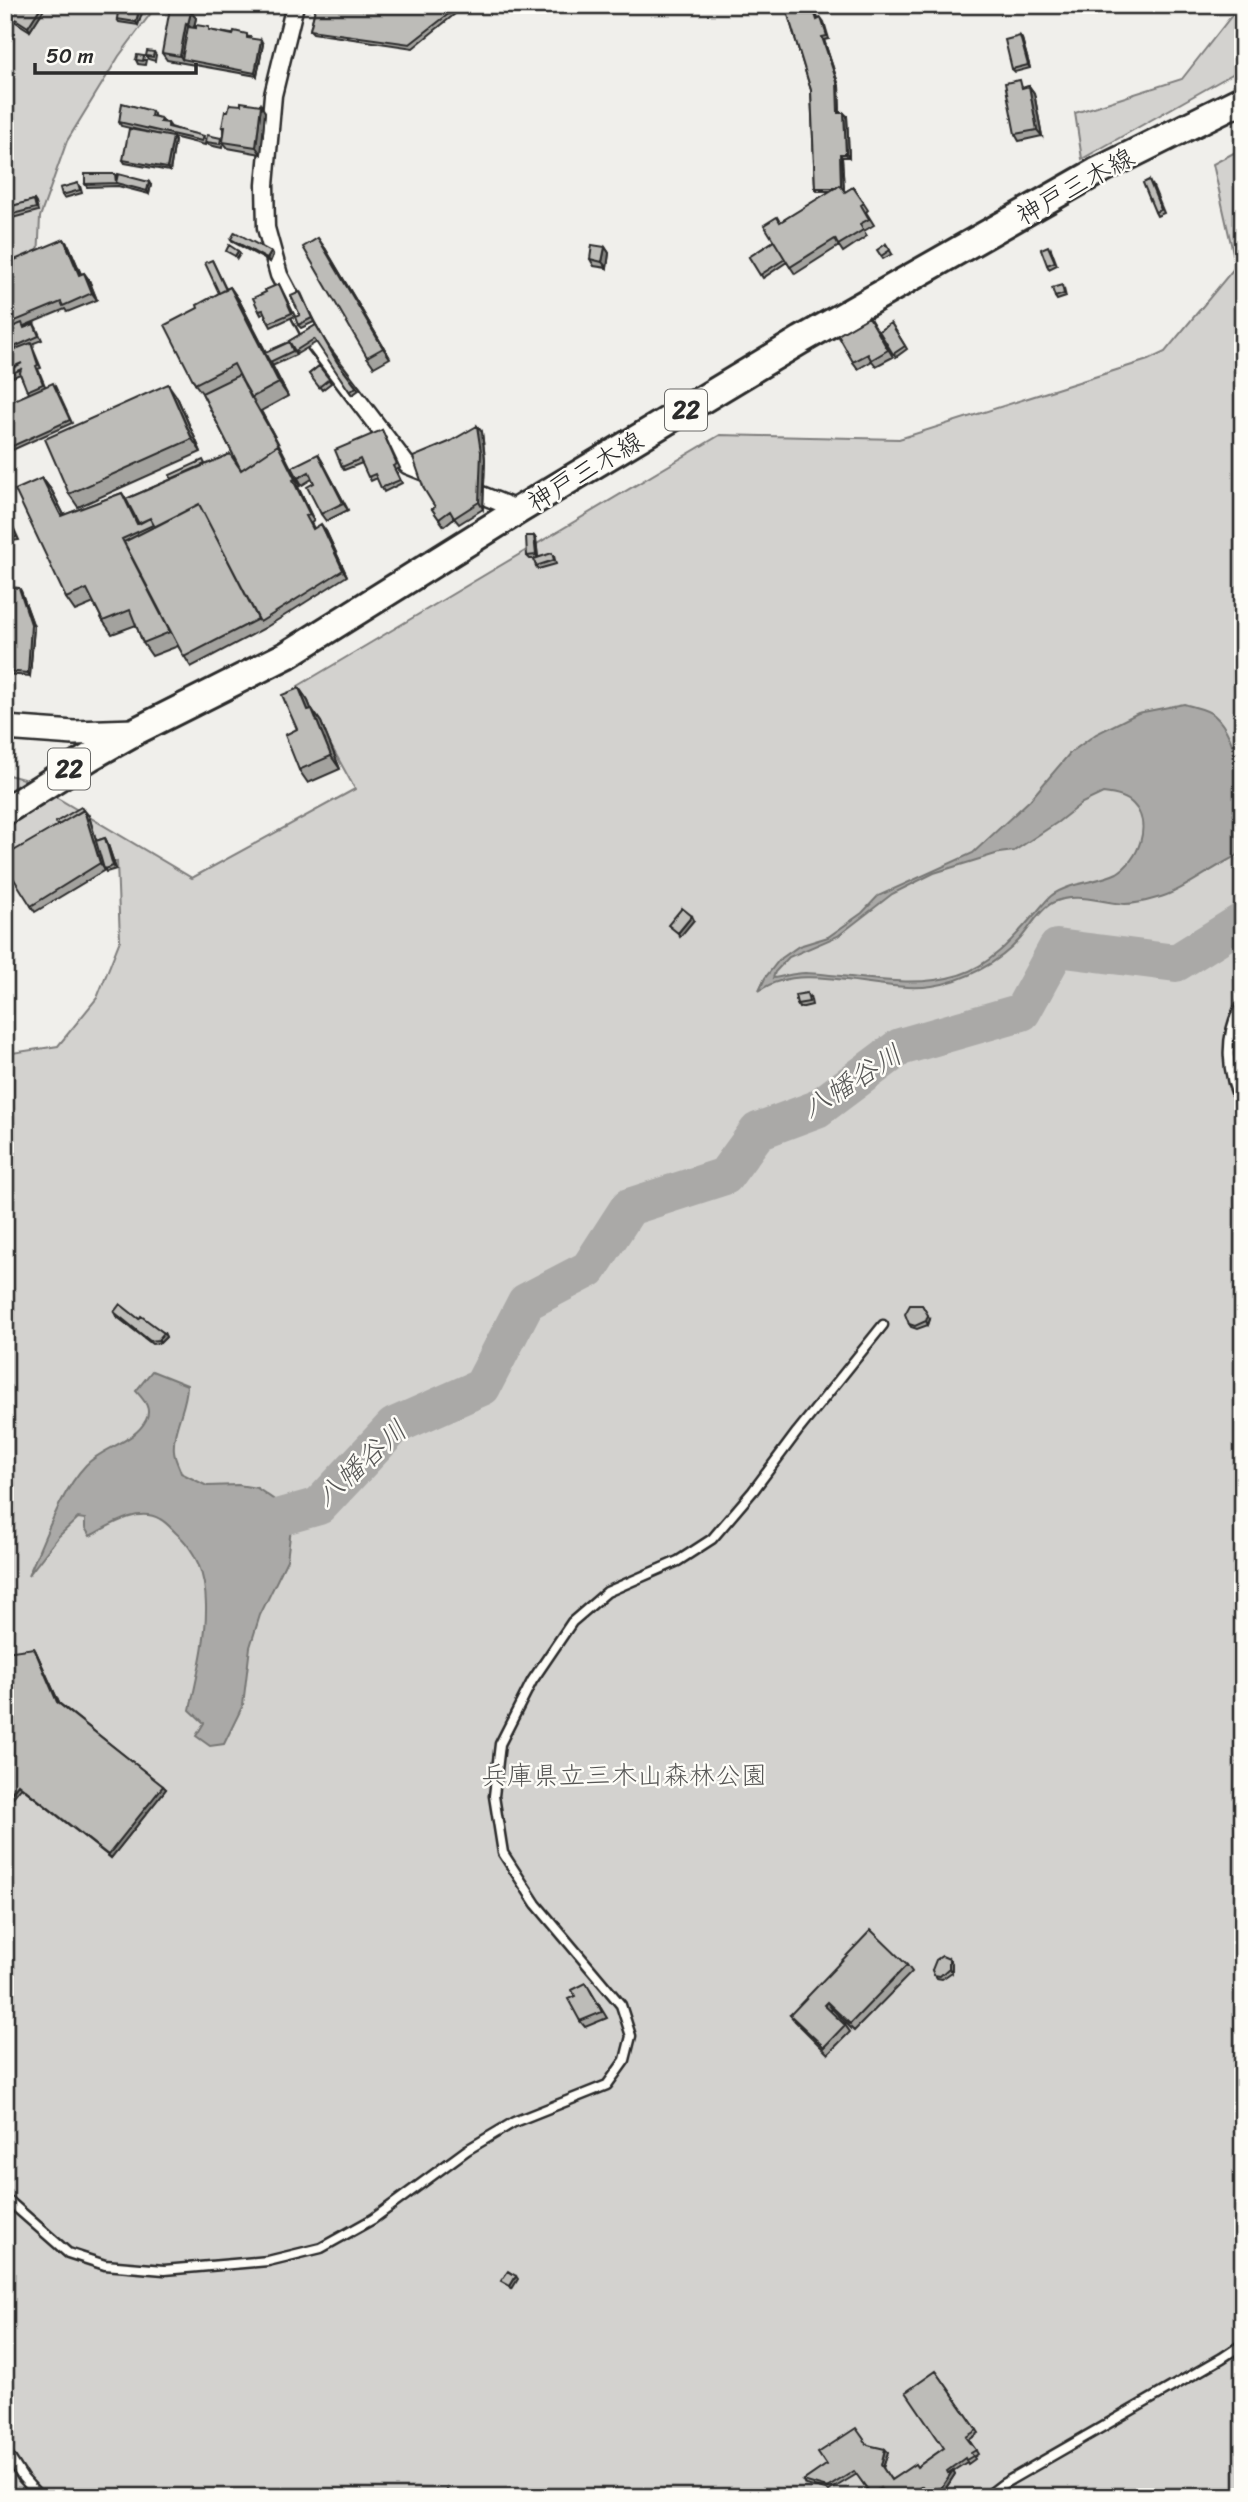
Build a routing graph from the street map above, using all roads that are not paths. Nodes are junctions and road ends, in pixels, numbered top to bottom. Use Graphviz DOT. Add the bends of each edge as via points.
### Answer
graph roads {
  1 [pos="295,5"];
  2 [pos="1243,99"];
  3 [pos="519,510"];
  4 [pos="5,728"];
  5 [pos="136,731"];
  6 [pos="5,811"];
  7 [pos="1243,1002"];
  8 [pos="1243,1109"];
  9 [pos="883,1325"];
  10 [pos="5,2200"];
  11 [pos="1243,2343"];
  12 [pos="5,2450"];
  13 [pos="40,2497"];
  14 [pos="986,2497"];
  1 -- 3 [label="street" via="273,95 265,185 266,228 279,275 316,345 407,465"];
  2 -- 3 [label="main road, 神戸三木線 / 22" via="1096,172 802,340"];
  3 -- 5 [label="main road, 神戸三木線 / 22" via="287,655"];
  4 -- 5 [label="street"];
  5 -- 6 [label="main road, 神戸三木線 / 22"];
  7 -- 8 [label="lane" via="1233,1017 1227,1054"];
  9 -- 10 [label="lane" via="712,1539 678,1561 607,1592 572,1622 532,1681 500,1744 494,1796 503,1853 536,1904 621,2005 631,2036 625,2060 607,2085 514,2122 467,2150 373,2219 321,2248 268,2261 164,2270 105,2265 68,2253"];
  11 -- 14 [label="lane"];
  12 -- 13 [label="lane"];
}
